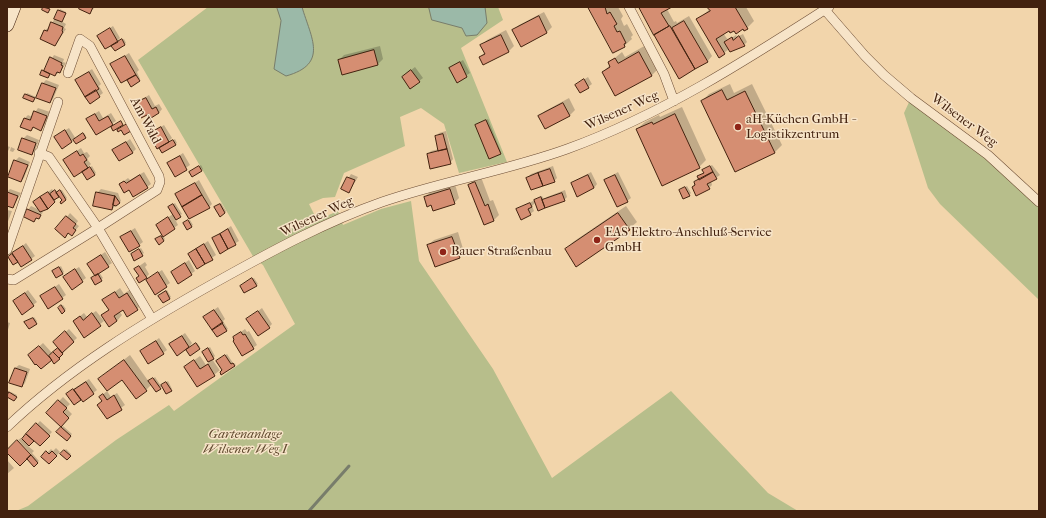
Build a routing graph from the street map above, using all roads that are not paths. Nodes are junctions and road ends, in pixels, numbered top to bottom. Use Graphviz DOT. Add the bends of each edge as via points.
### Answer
graph roads {
  1 [pos="14,7"];
  2 [pos="628,7"];
  3 [pos="827,8"];
  4 [pos="7,25"];
  5 [pos="68,72"];
  6 [pos="674,101"];
  7 [pos="58,102"];
  8 [pos="39,153"];
  9 [pos="1039,202"];
  10 [pos="98,228"];
  11 [pos="7,250"];
  12 [pos="7,279"];
  13 [pos="152,319"];
  14 [pos="7,427"];
  1 -- 4 [label="main road"];
  2 -- 6 [label="street, Wilsener Weg" via="664,74"];
  3 -- 6 [label="street, Wilsener Weg"];
  3 -- 9 [label="street, Wilsener Weg" via="865,56 884,75 988,155"];
  5 -- 10 [label="street, Am Wald" via="80,39 85,41 159,176 157,190"];
  6 -- 13 [label="street, Wilsener Weg" via="567,149 412,192 341,219 256,260"];
  7 -- 8 [label="street"];
  8 -- 10 [label="street" via="49,157"];
  8 -- 11 [label="street"];
  10 -- 12 [label="street, Am Wald" via="14,280"];
  10 -- 13 [label="street"];
  13 -- 14 [label="street, Wilsener Weg" via="54,385"];
}
